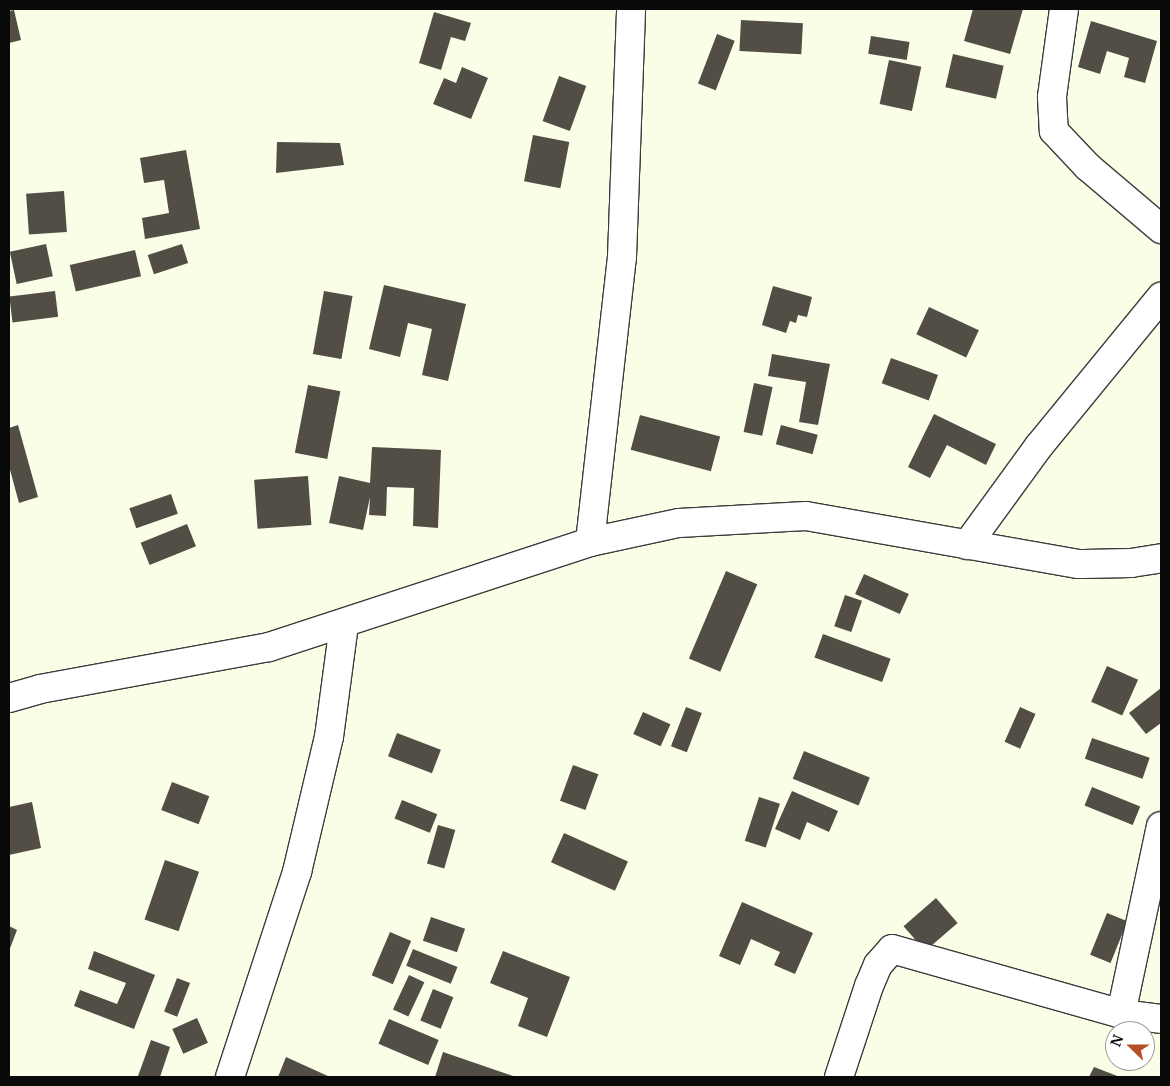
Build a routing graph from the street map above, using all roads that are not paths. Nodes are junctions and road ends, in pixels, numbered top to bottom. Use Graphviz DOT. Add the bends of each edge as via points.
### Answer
graph roads {
  1 [pos="630,9"];
  2 [pos="1064,9"];
  3 [pos="1161,229"];
  4 [pos="1161,297"];
  5 [pos="590,542"];
  6 [pos="967,545"];
  7 [pos="1161,558"];
  8 [pos="344,625"];
  9 [pos="9,698"];
  10 [pos="1161,826"];
  11 [pos="1121,1014"];
  12 [pos="1161,1019"];
  13 [pos="230,1077"];
  14 [pos="839,1077"];
  1 -- 5 [label="street" via="622,257"];
  2 -- 3 [label="street" via="1052,97 1054,131 1088,168"];
  4 -- 6 [label="street" via="1039,446"];
  5 -- 6 [label="street" via="679,523 806,516"];
  5 -- 8 [label="street"];
  6 -- 7 [label="street" via="1079,564 1131,563"];
  8 -- 9 [label="street" via="270,647 40,689"];
  8 -- 13 [label="street" via="329,737 297,872"];
  10 -- 11 [label="street"];
  11 -- 12 [label="street"];
  11 -- 14 [label="street" via="892,950 878,965 869,986"];
}
